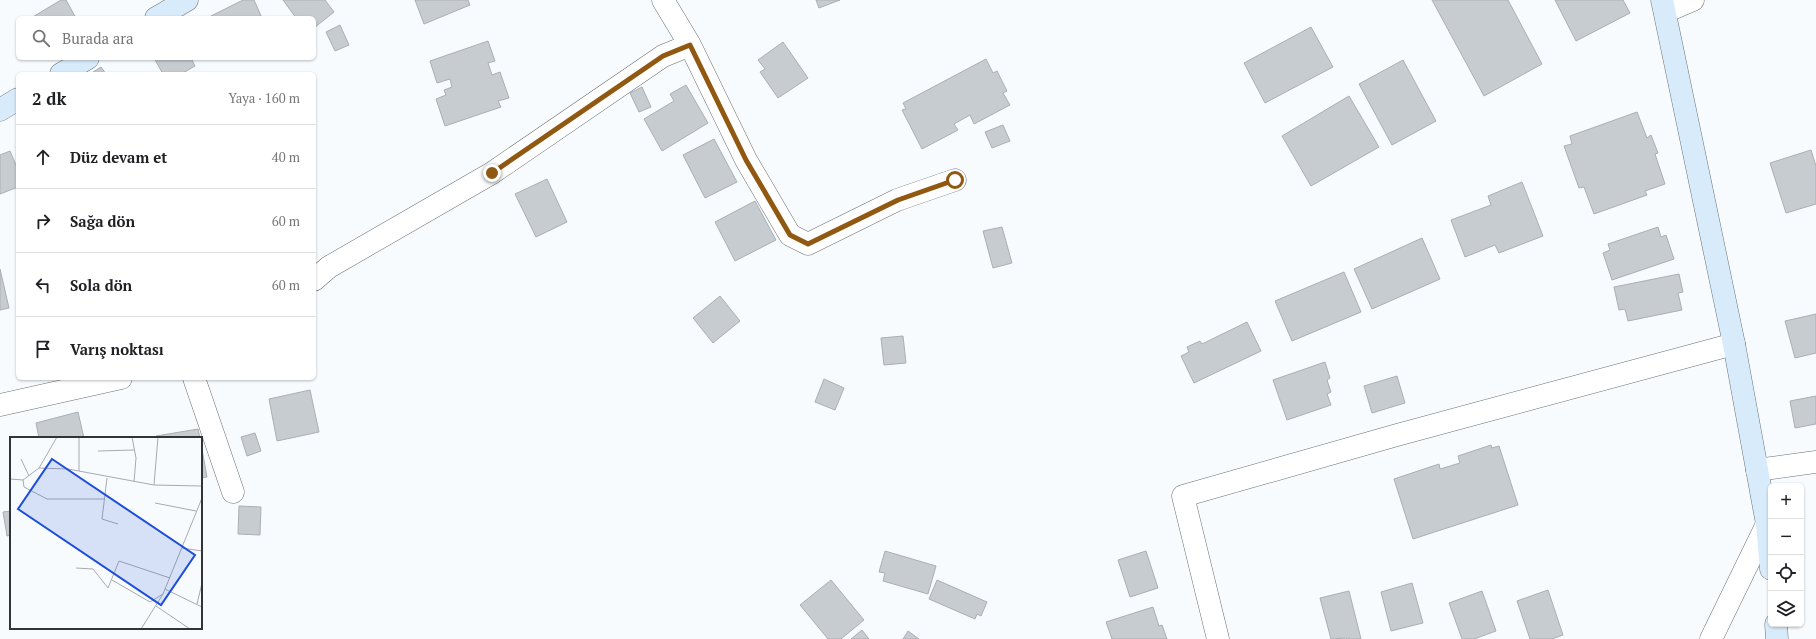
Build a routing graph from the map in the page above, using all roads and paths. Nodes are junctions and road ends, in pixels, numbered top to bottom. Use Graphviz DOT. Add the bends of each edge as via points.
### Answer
graph roads {
  1 [pos="187,0"];
  2 [pos="662,0"];
  3 [pos="1693,0"];
  4 [pos="1663,6"];
  5 [pos="159,16"];
  6 [pos="690,45"];
  7 [pos="85,60"];
  8 [pos="64,72"];
  9 [pos="16,101"];
  10 [pos="0,110"];
  11 [pos="955,180"];
  12 [pos="316,278"];
  13 [pos="1734,344"];
  14 [pos="112,380"];
  15 [pos="195,380"];
  16 [pos="0,405"];
  17 [pos="1816,462"];
  18 [pos="1757,470"];
  19 [pos="233,492"];
  20 [pos="1767,524"];
  21 [pos="1770,555"];
  22 [pos="1776,627"];
  23 [pos="1218,639"];
  24 [pos="1711,639"];
  25 [pos="1777,639"];
  1 -- 5 [label="street"];
  2 -- 6 [label="street"];
  3 -- 4 [label="street"];
  4 -- 13 [label="street"];
  6 -- 11 [label="street" via="750,167 790,235 808,244 898,200"];
  6 -- 12 [label="street" via="663,56 492,173 329,267"];
  7 -- 8 [label="street"];
  9 -- 10 [label="street"];
  13 -- 18 [label="street"];
  13 -- 23 [label="street" via="1183,496"];
  14 -- 16 [label="street"];
  15 -- 19 [label="street"];
  17 -- 18 [label="street"];
  18 -- 20 [label="street"];
  20 -- 21 [label="street"];
  20 -- 24 [label="street"];
  22 -- 25 [label="street"];
}
